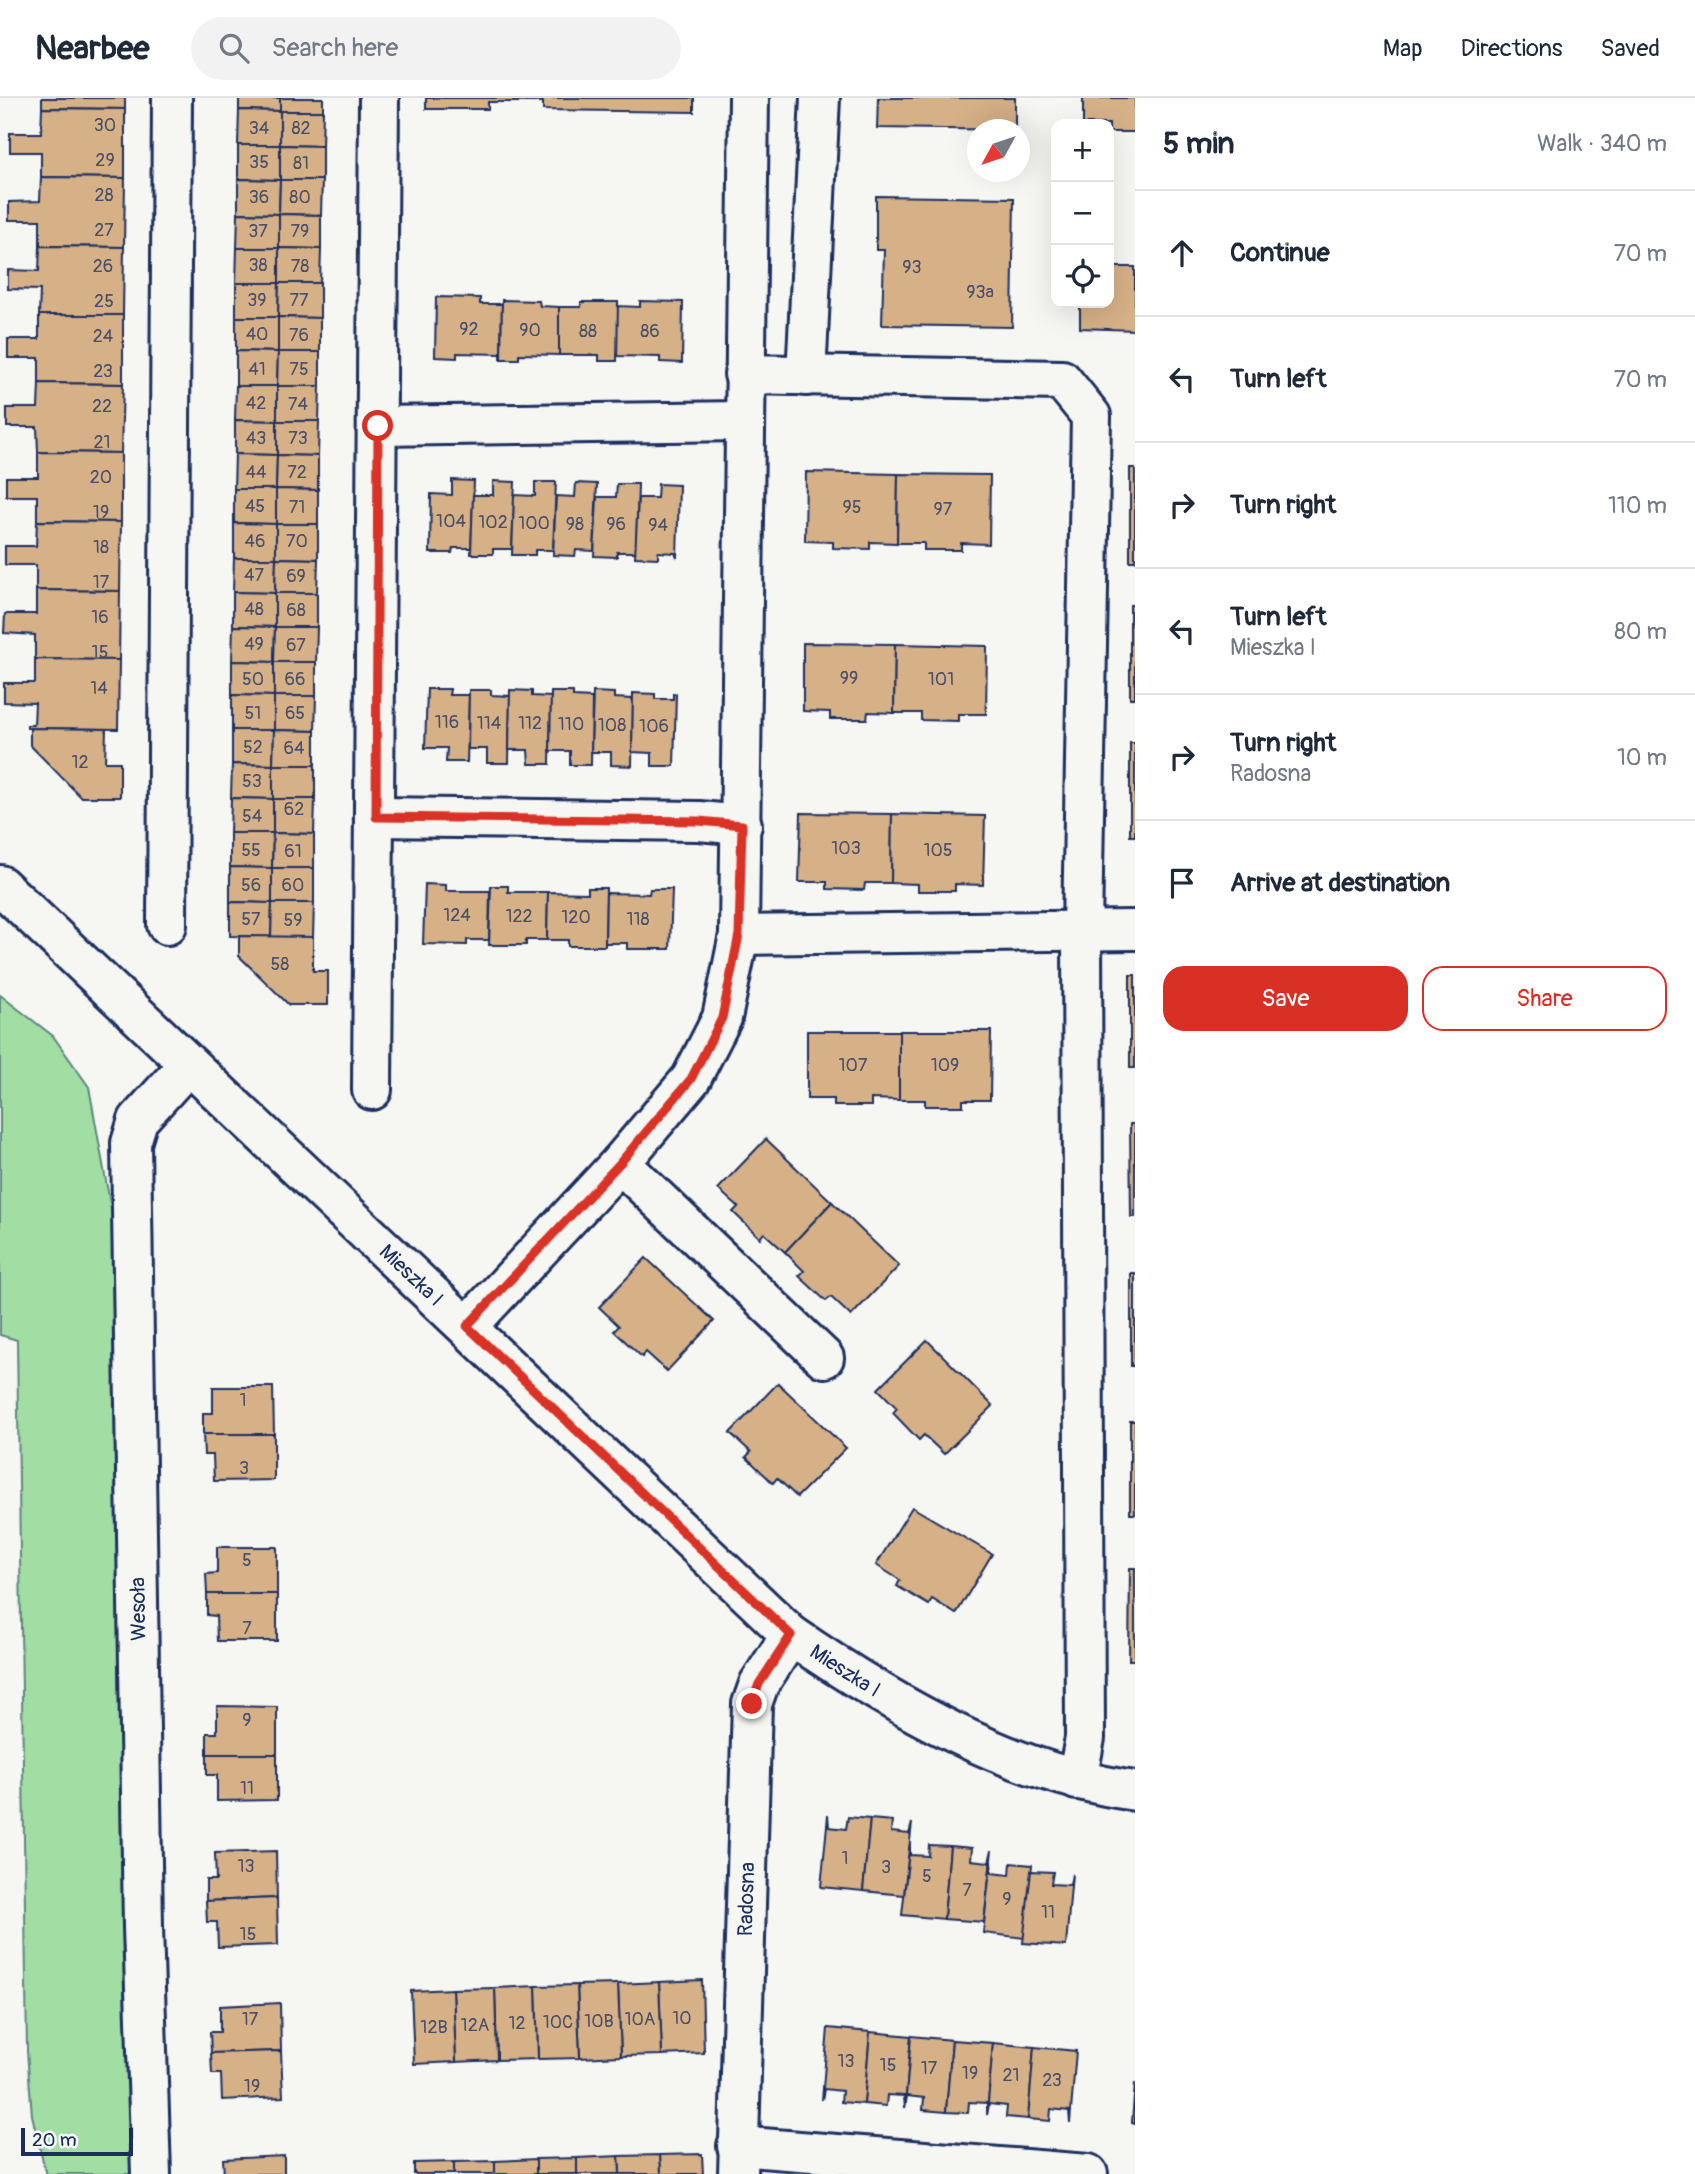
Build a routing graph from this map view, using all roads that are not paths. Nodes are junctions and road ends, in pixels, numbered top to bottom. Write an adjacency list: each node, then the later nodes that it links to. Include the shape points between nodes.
1 (172, 98): 12 (street)
2 (379, 98): 8 (street)
3 (748, 98): 5 (street)
4 (820, 98): 6 (street)
5 (744, 374): 6 (street); 7 (street)
6 (806, 376): 13 (street, via 1062,380 1091,416)
7 (744, 421): 8 (street); 10 (street)
8 (378, 426): 9 (street)
9 (376, 817): 10 (street); 17 (street)
10 (742, 825): 15 (street)
11 (0, 885): 16 (street, Mieszka I)
12 (167, 925)
13 (1082, 930): 14 (street); 15 (street); 22 (street, via 1085,1738)
14 (1135, 930)
15 (739, 935): 18 (street, via 722,1018 691,1079)
16 (188, 1065): 19 (street, Mieszka I); 25 (street, Wesoła, via 138,1120 131,1143)
17 (372, 1090)
18 (620, 1163): 19 (street); 20 (street)
19 (467, 1326): 21 (street, Mieszka I)
20 (824, 1358)
21 (791, 1635): 22 (street, Mieszka I, via 939,1728); 24 (street, Radosna, via 759,1684 752,1704)
22 (1077, 1780): 23 (street, Mieszka I)
23 (1135, 1791)
24 (738, 2160): 26 (street)
25 (151, 2174)
26 (1088, 2174)

